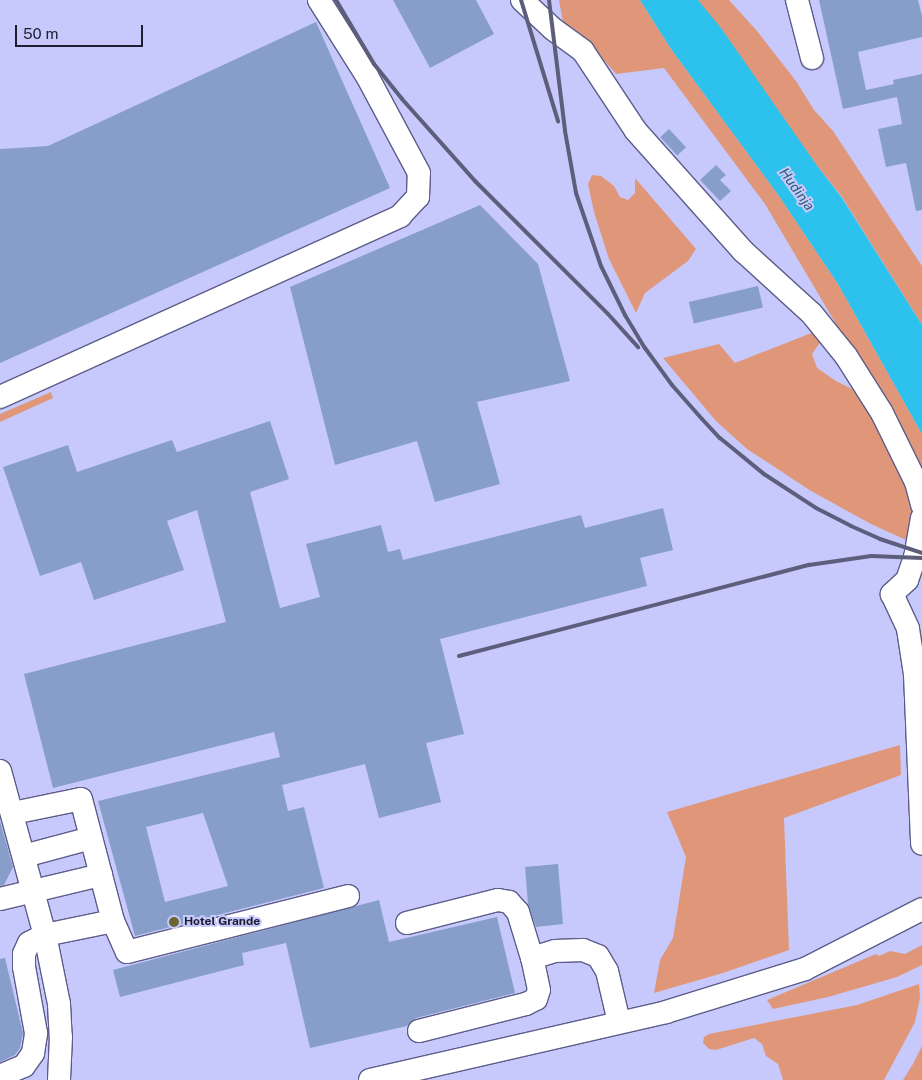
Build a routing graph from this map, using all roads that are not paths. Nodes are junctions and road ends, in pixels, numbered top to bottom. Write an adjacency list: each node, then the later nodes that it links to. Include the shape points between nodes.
1 (319, 0): 5 (street, via 367,76 419,173 418,197 400,216)
2 (522, 0): 6 (street, via 583,51 648,145 744,251 812,314 846,356 882,413 916,482)
3 (797, 0): 4 (street)
4 (812, 58)
5 (0, 397)
6 (922, 505)
7 (922, 518): 8 (street, via 907,580 892,594 908,629 915,674)
8 (920, 753): 12 (street)
9 (0, 771): 10 (street)
10 (13, 813): 11 (street, via 81,799); 13 (street)
11 (91, 838): 13 (street); 14 (street)
12 (922, 844)
13 (24, 856): 15 (street)
14 (101, 875): 15 (street); 19 (street)
15 (34, 892): 17 (street); 21 (street)
16 (348, 896): 19 (street, via 126,952)
17 (0, 899)
18 (922, 909): 23 (street, via 804,969 666,1012)
19 (113, 921): 21 (street)
20 (407, 923): 22 (street, via 498,900 509,902 518,912)
21 (46, 936): 25 (street, via 30,943 24,954 36,1033 33,1053 24,1066); 26 (street, via 59,1004)
22 (532, 958): 23 (street, via 555,951 582,950 598,956 607,971); 24 (street, via 539,990 536,999)
23 (619, 1022): 27 (street)
24 (420, 1031)
25 (4, 1077)
26 (59, 1080)
27 (370, 1080)

